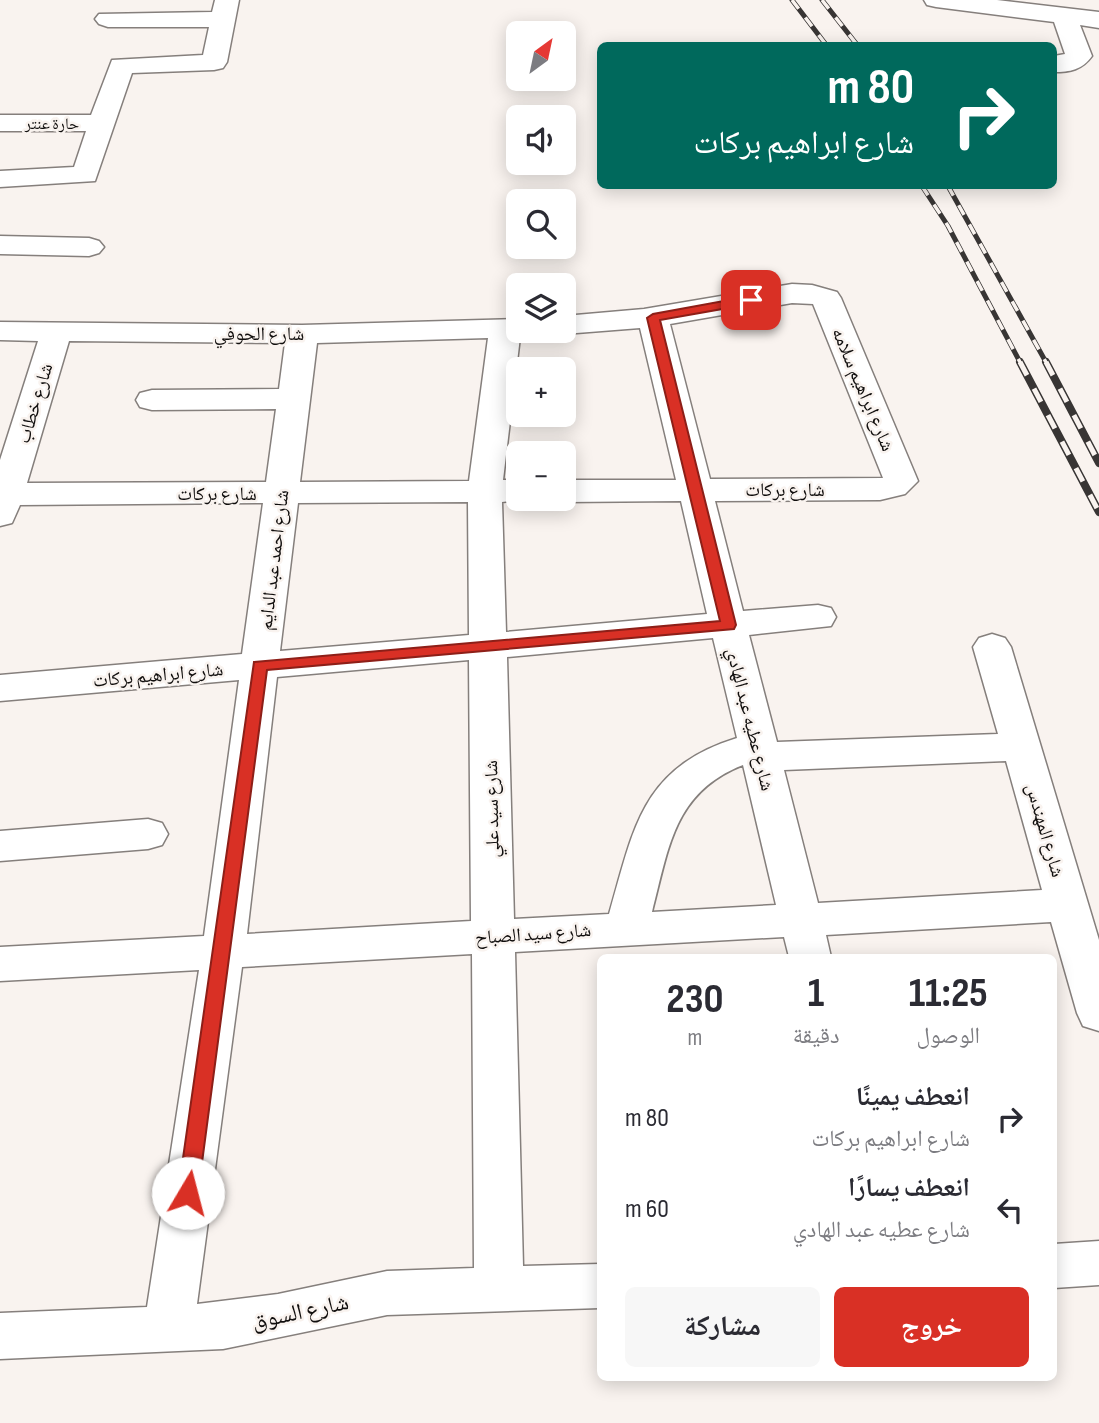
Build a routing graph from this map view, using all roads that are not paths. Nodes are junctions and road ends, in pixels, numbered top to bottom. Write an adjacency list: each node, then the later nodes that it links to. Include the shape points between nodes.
1 (936, 0): 4 (street)
2 (149, 10): 3 (street); 5 (street)
3 (225, 10): 9 (street, via 214,62 121,66)
4 (1064, 15): 6 (street); 7 (street, via 1079,57)
5 (108, 19)
6 (1099, 20)
7 (1057, 64)
8 (0, 123): 9 (street, حارة عنتر)
9 (103, 123): 10 (street, via 85,175)
10 (0, 178)
11 (0, 245): 12 (street)
12 (89, 247)
13 (653, 318): 14 (street); 22 (street, شارع ابراهيم سلامه, via 803,291 826,298 901,476 893,487); 23 (street, شارع عطيه عبد الهادي)
14 (576, 324)
15 (506, 329): 18 (street, شارع الحوفي)
16 (0, 331): 17 (street, شارع الحوفي)
17 (57, 331): 18 (street, شارع الحوفي); 27 (street, شارع خطاب)
18 (302, 334): 20 (street, شارع احمد عبد الدايم)
19 (511, 343): 24 (street, شارع سيد علي)
20 (293, 399): 21 (street); 26 (street, شارع احمد عبد الدايم)
21 (152, 400)
22 (880, 489): 23 (street, شارع بركات)
23 (695, 490): 25 (street, شارع بركات); 29 (street, شارع عطيه عبد الهادي)
24 (502, 491): 26 (street, شارع بركات); 30 (street, شارع سيد علي)
25 (576, 491)
26 (281, 492): 27 (street, شارع بركات); 32 (street, شارع احمد عبد الدايم)
27 (2, 501)
28 (818, 617): 29 (street, شارع ابراهيم بركات)
29 (728, 625): 30 (street, شارع ابراهيم بركات); 35 (street, شارع عطيه عبد الهادي)
30 (488, 646): 32 (street, شارع ابراهيم بركات); 40 (street, شارع سيد علي)
31 (992, 647): 34 (street, شارع المهندس)
32 (260, 666): 33 (street, شارع ابراهيم بركات); 42 (street, شارع احمد عبد الدايم)
33 (0, 688)
34 (1022, 747): 35 (street); 38 (street, شارع المهندس)
35 (759, 751): 39 (street, via 719,758 687,778 665,805); 41 (street, شارع عطيه عبد الهادي)
36 (148, 834): 37 (street)
37 (0, 846)
38 (1067, 905): 41 (street, شارع سيد الصباح); 44 (street, شارع المهندس)
39 (626, 927): 40 (street, شارع سيد الصباح); 41 (street, شارع سيد الصباح)
40 (493, 937): 42 (street, شارع سيد الصباح); 48 (street, شارع سيد علي)
41 (805, 939)
42 (223, 951): 43 (street, شارع سيد الصباح); 49 (street, شارع احمد عبد الدايم)
43 (0, 964)
44 (1099, 1013)
45 (1099, 1263): 46 (street)
46 (1057, 1266)
47 (597, 1286): 48 (street, شارع السوق)
48 (499, 1290): 49 (street, شارع السوق, via 387,1293 223,1326)
49 (169, 1328): 50 (street, شارع السوق)
50 (0, 1336)

